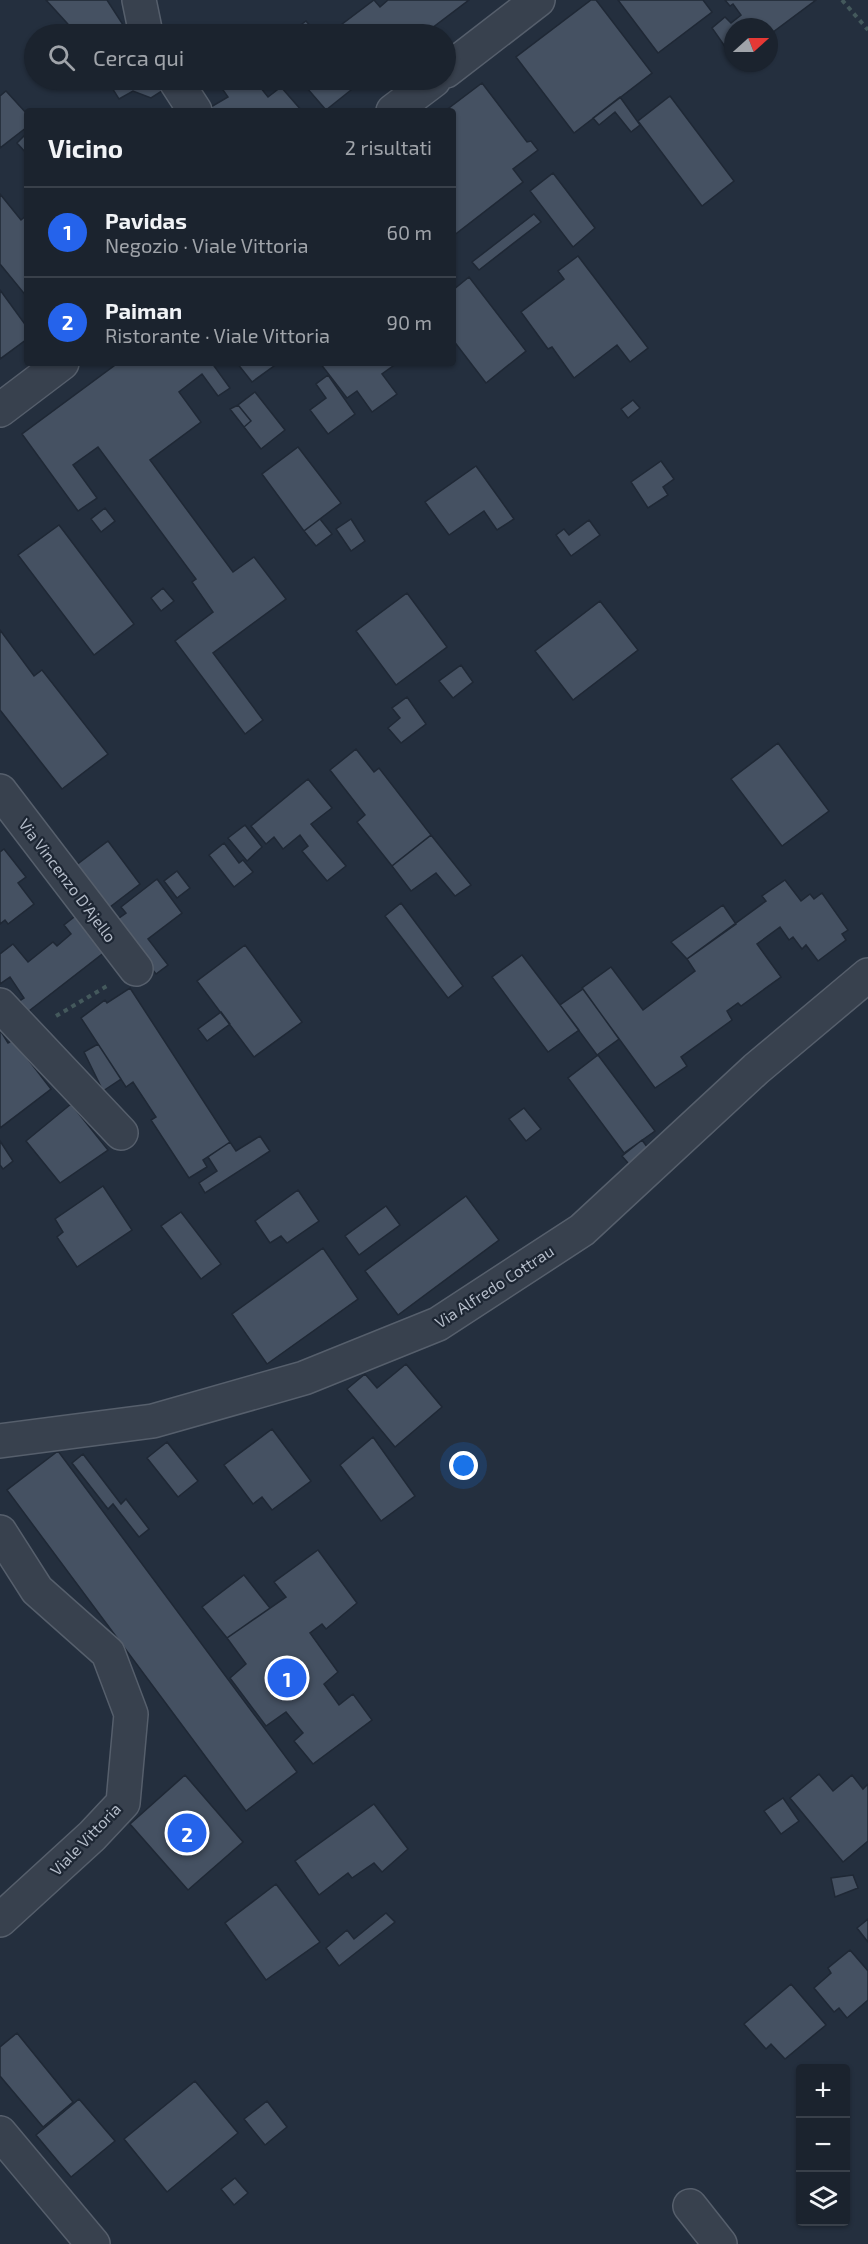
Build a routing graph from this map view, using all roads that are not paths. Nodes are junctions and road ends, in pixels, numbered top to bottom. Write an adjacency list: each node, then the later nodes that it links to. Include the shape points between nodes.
1 (139, 0): 3 (street)
2 (538, 0): 4 (street)
3 (144, 24)
4 (456, 63)
5 (181, 90): 7 (street)
6 (421, 90): 8 (street)
7 (193, 108)
8 (397, 108)
9 (58, 366): 10 (street)
10 (0, 410)
11 (0, 791): 12 (street, Via Vincenzo D'Ajello)
12 (136, 969)
13 (868, 975): 16 (street, Via Alfredo Cottrau, via 756,1069 582,1230 438,1324 304,1378 153,1421)
14 (0, 1005): 15 (street)
15 (121, 1133)
16 (0, 1441)
17 (0, 1532): 18 (street, Viale Vittoria, via 37,1590 108,1653 131,1713 123,1803)
18 (0, 1920)
19 (0, 2133): 21 (street)
20 (690, 2206): 22 (street)
21 (93, 2244)
22 (720, 2244)

